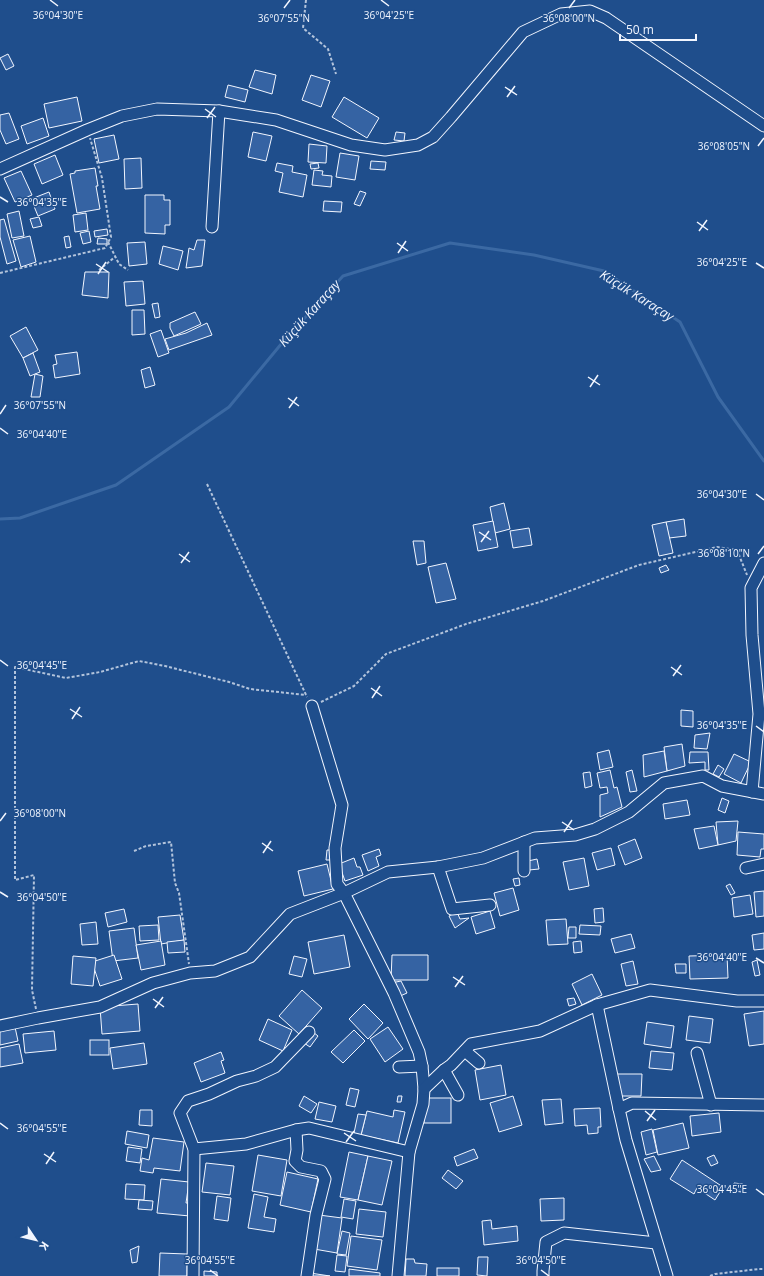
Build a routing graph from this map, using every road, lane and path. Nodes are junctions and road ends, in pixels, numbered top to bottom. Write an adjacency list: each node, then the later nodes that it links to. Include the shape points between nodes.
1 (306, 0): 2 (path, via 303,28 328,49)
2 (336, 74)
3 (219, 111): 4 (street, via 276,120 351,145 385,150 418,145 432,137 451,117 523,32 561,14 590,11 606,18); 5 (street, via 157,109 122,116); 7 (street)
4 (764, 126)
5 (87, 130): 6 (street); 8 (path, via 102,178 111,237)
6 (0, 169)
7 (212, 227)
8 (108, 242): 9 (path); 12 (path, via 105,248)
9 (115, 257): 10 (path); 11 (path, via 119,264)
10 (98, 270)
11 (128, 270)
12 (0, 273)
13 (207, 484): 16 (path)
14 (764, 563): 15 (street)
15 (752, 588): 17 (path, via 737,550 717,547 639,565 543,601 466,624 386,654 354,686); 18 (street, via 752,635 759,714)
16 (306, 695): 17 (path); 31 (path, via 250,689 139,661 66,678 15,668 15,880 34,875 32,990)
17 (312, 706): 26 (street, via 342,806 335,848 337,884)
18 (752, 792): 19 (street); 20 (street, via 722,786 703,776 664,783 629,812 595,829 575,835 535,838)
19 (764, 794)
20 (524, 842): 23 (street, via 483,858); 25 (street)
21 (134, 851): 28 (path, via 146,846 171,842)
22 (764, 864): 24 (street)
23 (438, 867): 26 (street, via 388,872); 27 (street, via 452,910)
24 (746, 868)
25 (524, 871)
26 (344, 893): 28 (street, via 290,914 250,957 215,971); 37 (street, via 394,993 419,1052)
27 (490, 906)
28 (190, 973): 31 (street, via 153,983 100,1007)
29 (764, 1000): 30 (street, via 737,1001 650,990)
30 (598, 1005): 34 (street, via 540,1031 471,1044); 44 (street)
31 (38, 1018): 32 (street)
32 (0, 1026)
33 (309, 1032): 46 (street, via 275,1067 188,1101 180,1113)
34 (465, 1051): 36 (street); 39 (street)
35 (697, 1053): 42 (street)
36 (479, 1063)
37 (422, 1066): 38 (street); 40 (street)
38 (398, 1067)
39 (444, 1070): 40 (street); 41 (street)
40 (424, 1089): 47 (street, via 423,1104)
41 (458, 1095)
42 (711, 1105): 43 (street); 44 (street, via 632,1103)
43 (764, 1105)
44 (619, 1109): 48 (street)
45 (296, 1130): 46 (street, via 246,1144); 47 (street, via 310,1128); 51 (street, via 295,1161 301,1166 321,1171 325,1180 316,1215)
46 (194, 1149): 50 (street)
47 (409, 1152): 52 (street)
48 (656, 1242): 53 (street, via 564,1233 546,1242); 54 (street)
49 (764, 1269): 55 (path)
50 (194, 1276)
51 (307, 1276)
52 (398, 1276)
53 (543, 1276)
54 (666, 1276)
55 (710, 1276)

